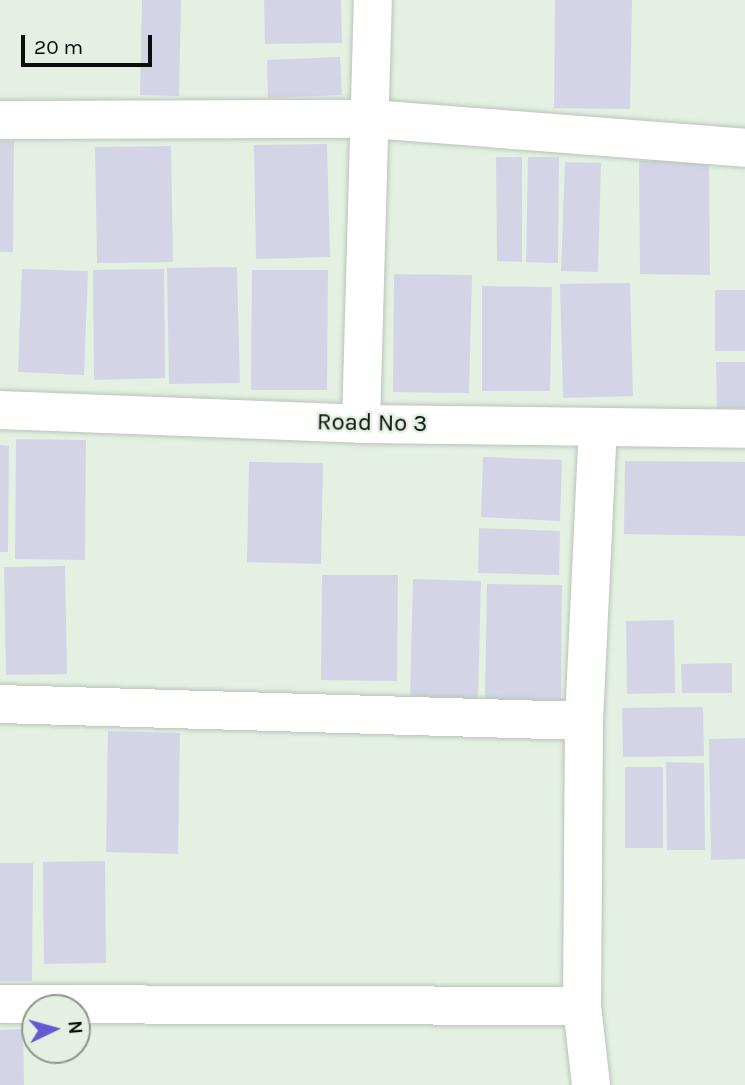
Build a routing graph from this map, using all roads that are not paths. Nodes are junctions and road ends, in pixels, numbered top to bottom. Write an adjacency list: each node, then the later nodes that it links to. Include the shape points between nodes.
1 (373, 0): 2 (street)
2 (371, 119): 3 (street); 4 (street); 6 (street)
3 (0, 120)
4 (745, 148)
5 (0, 410): 6 (street, Road No 3)
6 (361, 424): 7 (street, Road No 3)
7 (597, 427): 8 (street, Road No 3); 10 (street)
8 (745, 429)
9 (0, 704): 10 (street)
10 (584, 720): 12 (street)
11 (0, 1004): 12 (street)
12 (582, 1006): 13 (street)
13 (591, 1085)

